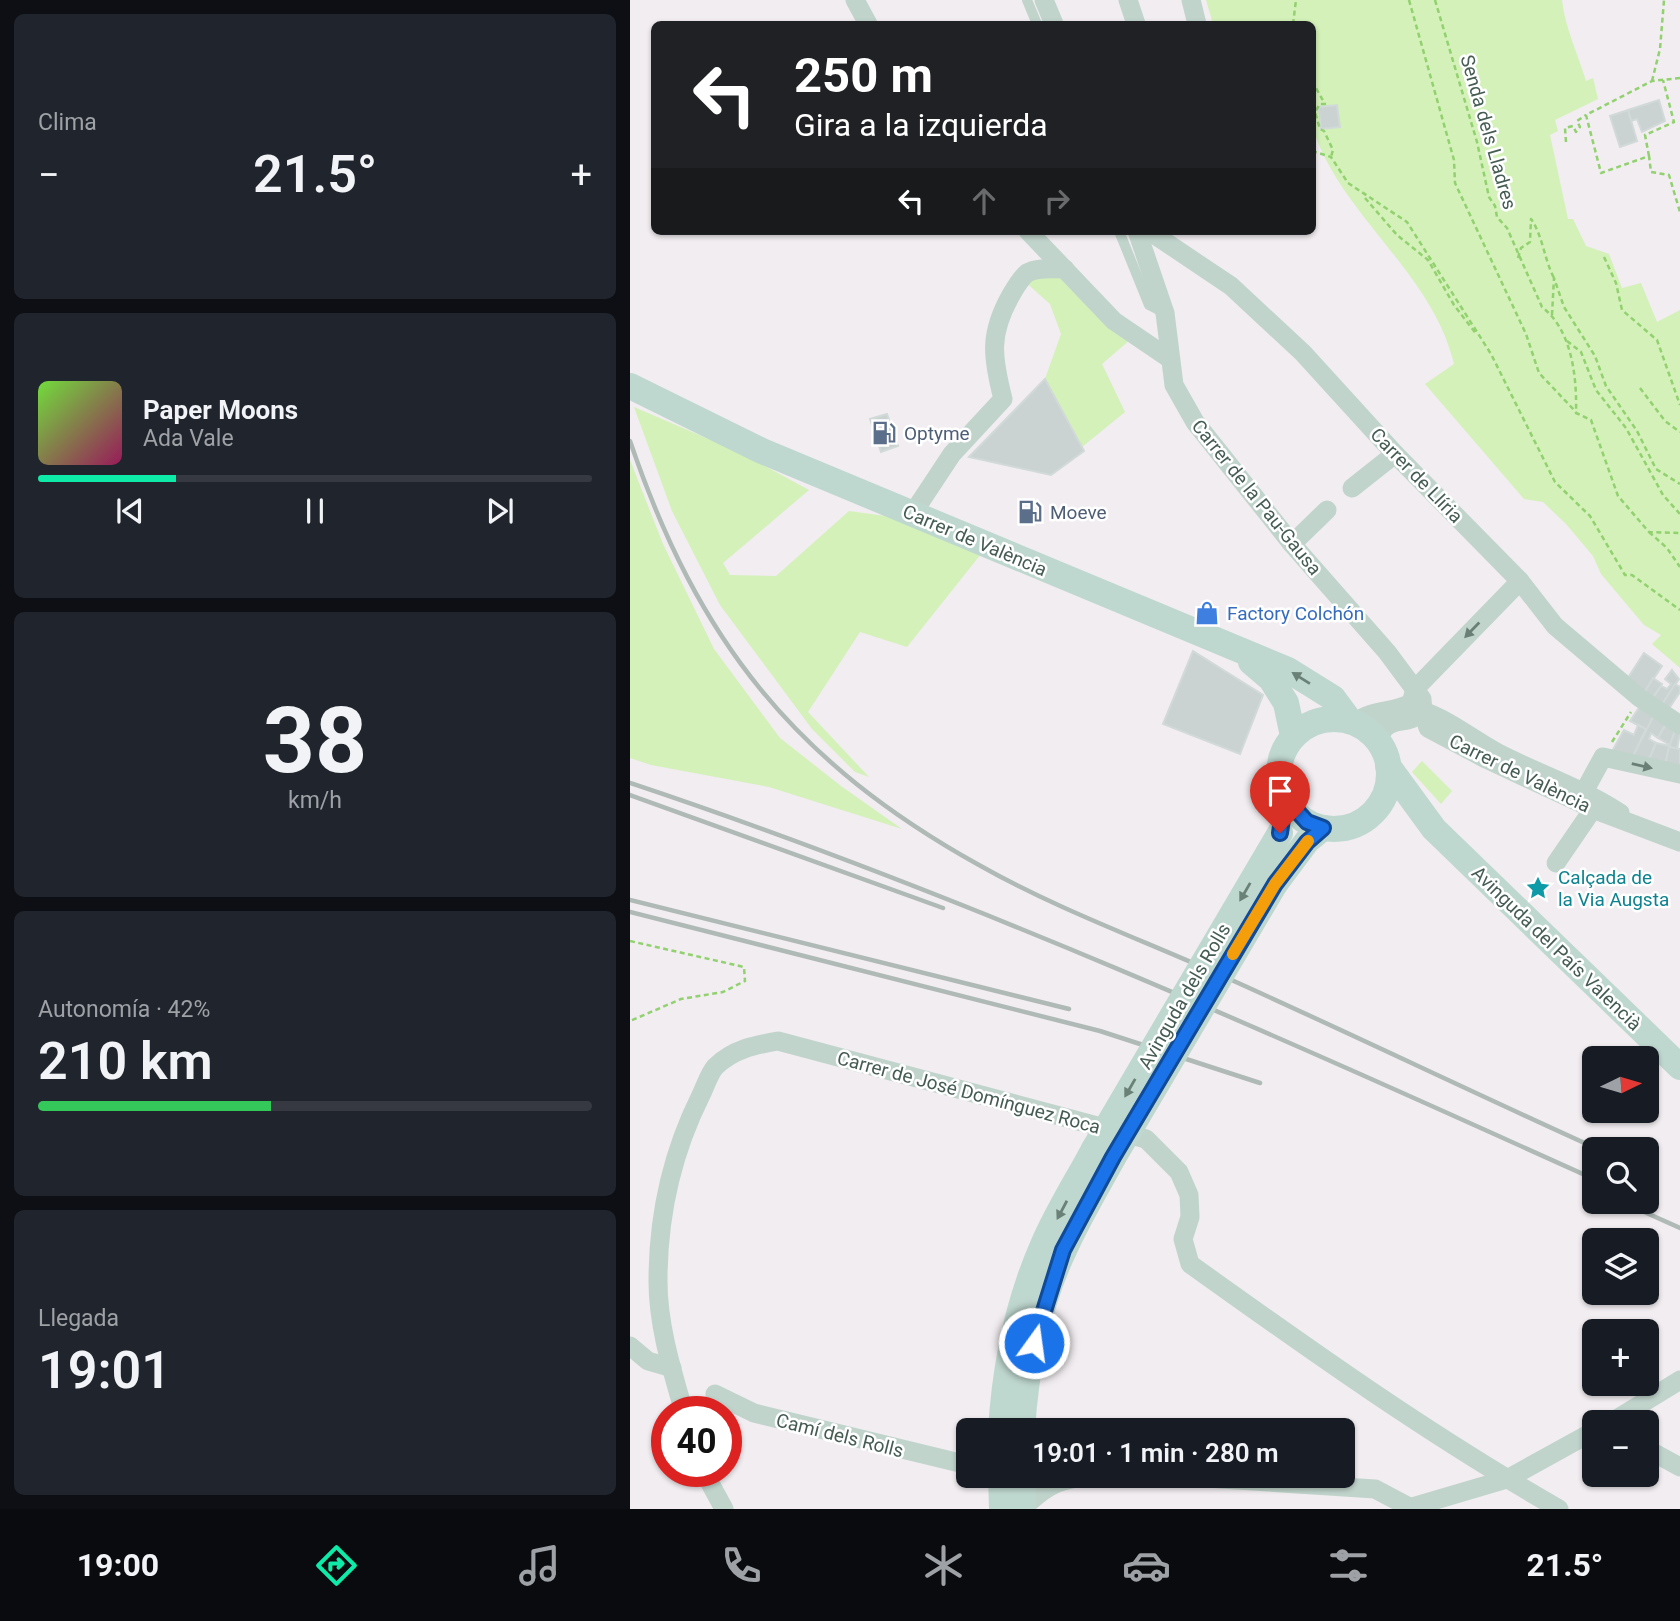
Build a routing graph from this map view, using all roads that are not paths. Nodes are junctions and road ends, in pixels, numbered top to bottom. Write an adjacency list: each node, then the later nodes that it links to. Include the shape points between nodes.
1 (855, 0): 6 (street)
2 (1027, 0): 7 (lane)
3 (1044, 0): 8 (street)
4 (1128, 0): 9 (street)
5 (1191, 0): 10 (street)
6 (866, 21)
7 (1036, 21)
8 (1053, 21)
9 (1135, 21)
10 (1196, 21)
11 (1032, 235): 15 (street)
12 (1121, 235): 16 (lane, via 1149,305)
13 (1139, 235): 16 (street)
14 (1155, 235): 19 (street, Carrer de Llíria, via 1231,286 1303,353)
15 (1065, 269): 17 (street, via 1114,321); 22 (street, via 1036,270 1014,290 997,320 992,359 1003,399 952,454)
16 (1165, 313): 17 (street, Carrer de la Pau-Gausa)
17 (1170, 359): 23 (street, Carrer de la Pau-Gausa, via 1174,385 1195,422)
18 (630, 386): 22 (main road, Carrer de València, via 762,451)
19 (1395, 454): 20 (street); 24 (street, Carrer de Llíria)
20 (1352, 488)
21 (1328, 510): 23 (street)
22 (913, 513): 25 (main road, Carrer de València)
23 (1292, 544): 26 (street, Carrer de la Pau-Gausa)
24 (1520, 581): 26 (street, one-way to 26); 29 (street, Carrer de Llíria, via 1555,626 1640,698)
25 (1239, 652): 28 (main road, Carrer de València, one-way to 25, via 1334,698 1300,677); 30 (main road, Carrer de València, via 1271,679 1286,703)
26 (1415, 689): 27 (street); 28 (street, via 1411,704 1398,711)
27 (1426, 716): 31 (street, via 1389,723); 34 (street, Carrer de València, via 1438,715 1498,753); 36 (street, Carrer de València, via 1428,728)
28 (1353, 721): 30 (main road, via 1330,719 1310,724); 31 (main road)
29 (1680, 725)
30 (1293, 736): 35 (main road, via 1282,755 1279,777)
31 (1378, 740): 32 (main road)
32 (1388, 766): 38 (main road, via 1388,786 1380,805); 39 (main road, Avinguda del País Valencià)
33 (1680, 775): 34 (street, one-way to 33, via 1603,757)
34 (1585, 790): 37 (street, Carrer de València, via 1620,813)
35 (1285, 798): 40 (main road); 51 (main road, Avinguda dels Rolls, one-way to 51, bridge, via 1280,833 1094,1149 1043,1245 1016,1321)
36 (1593, 809): 37 (street, Carrer de València); 42 (street)
37 (1619, 818): 41 (street, Carrer de València)
38 (1365, 819): 39 (main road, Avinguda del País Valencià, via 1387,814 1409,817); 40 (main road)
39 (1434, 829): 43 (main road, Avinguda del País Valencià)
40 (1315, 835): 52 (main road, Avinguda dels Rolls, bridge, via 1275,884 1063,1250 1038,1322)
41 (1680, 842)
42 (1556, 863)
43 (1680, 1067)
44 (665, 1336): 45 (street); 46 (street, Carrer de José Domínguez Roca); 57 (street, Carrer de José Domínguez Roca, via 658,1283 663,1208 692,1112 715,1068 743,1047 778,1041 1146,1139 1179,1172 1189,1195 1190,1217 1183,1239 1190,1264 1320,1358)
45 (633, 1348): 46 (street, via 648,1361)
46 (672, 1368): 49 (street, Carrer de José Domínguez Roca)
47 (1680, 1380): 50 (street)
48 (715, 1394): 55 (street, Camí dels Rolls, via 754,1413)
49 (680, 1396)
50 (1631, 1410)
51 (1002, 1418)
52 (1023, 1418)
53 (1582, 1438): 57 (street)
54 (1659, 1456): 56 (street)
55 (956, 1462)
56 (1680, 1467)
57 (1507, 1479): 63 (street); 66 (street)
58 (712, 1487): 64 (street)
59 (1007, 1488): 65 (main road)
60 (1020, 1488): 65 (main road)
61 (1044, 1488): 65 (street)
62 (1355, 1488): 63 (street, via 1375,1489)
63 (1407, 1508)
64 (724, 1509)
65 (1016, 1509)
66 (1559, 1509)

